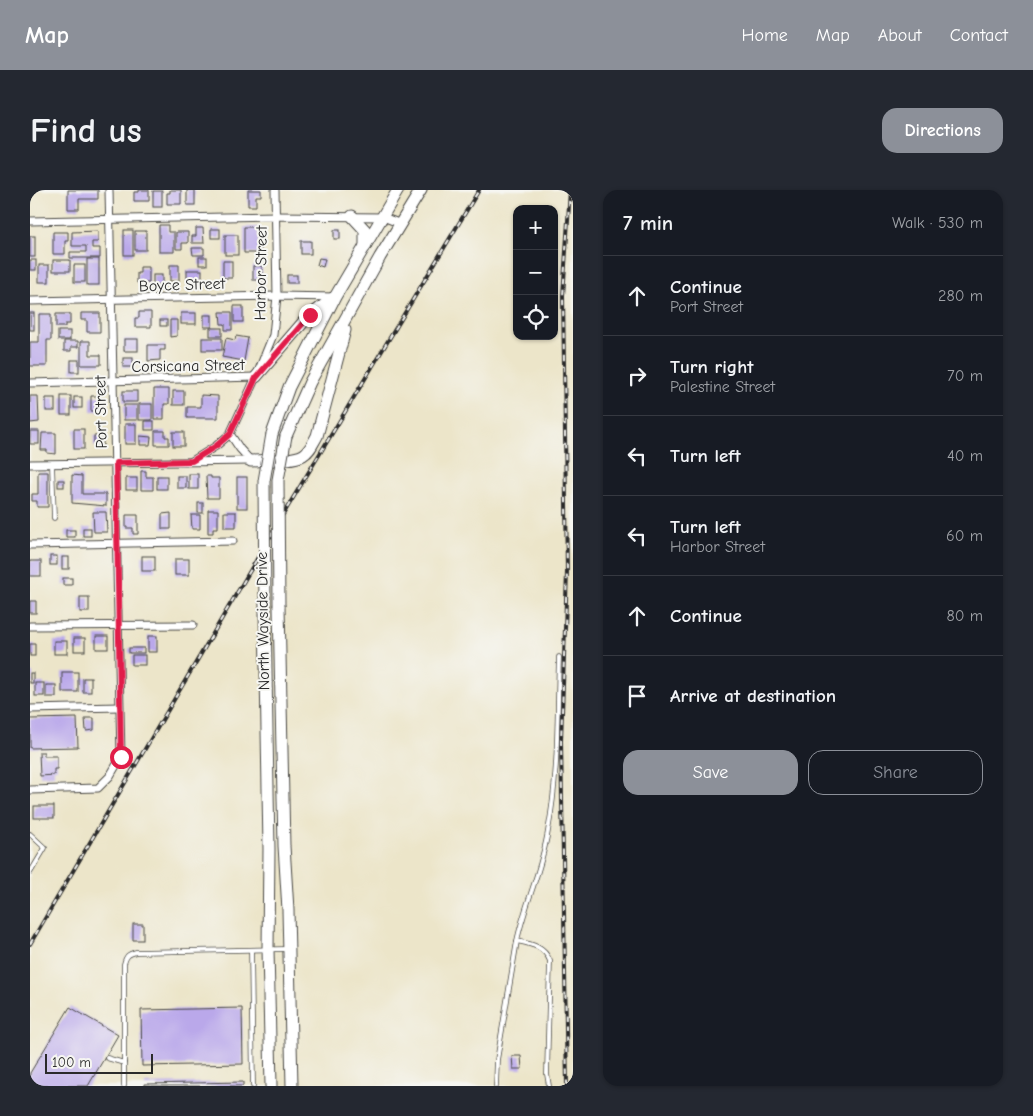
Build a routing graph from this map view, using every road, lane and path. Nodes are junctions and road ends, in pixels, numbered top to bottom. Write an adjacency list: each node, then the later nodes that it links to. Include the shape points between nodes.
1 (110, 190): 8 (street, Port Street)
2 (275, 190): 5 (street, Harbor Street)
3 (398, 190): 7 (main road, North Wayside Drive)
4 (421, 190): 10 (main road, North Wayside Drive)
5 (276, 216): 6 (street); 8 (street); 12 (street, Harbor Street)
6 (352, 216): 7 (street); 11 (main road, via 364,230)
7 (383, 217): 10 (street); 11 (main road, North Wayside Drive)
8 (110, 218): 9 (street); 14 (street, Port Street)
9 (30, 220)
10 (401, 224): 16 (main road, North Wayside Drive)
11 (365, 247): 13 (main road, North Wayside Drive)
12 (277, 296): 13 (street, Boyce Street); 14 (street, Boyce Street); 17 (street, Harbor Street, via 273,335)
13 (334, 296): 17 (main road, via 306,319); 40 (main road, North Wayside Drive, bridge, via 289,387 272,434 264,481)
14 (112, 300): 15 (street, Boyce Street); 18 (street, Port Street)
15 (30, 302)
16 (348, 316): 22 (main road, via 317,436 310,449 293,458); 41 (main road, North Wayside Drive, bridge, via 310,382 286,436 278,480 284,846)
17 (256, 378): 18 (street, Corsicana Street); 20 (street, Harbor Street)
18 (114, 381): 19 (street, Corsicana Street); 23 (street, Port Street)
19 (30, 383)
20 (230, 434): 21 (street); 22 (street)
21 (192, 461): 22 (street); 23 (street)
22 (251, 461)
23 (116, 463): 25 (street); 28 (street, Port Street)
24 (30, 464): 25 (street)
25 (52, 464): 26 (lane)
26 (54, 518)
27 (233, 541): 28 (street)
28 (117, 544): 29 (street); 32 (street, Port Street)
29 (30, 545)
30 (193, 625): 32 (street)
31 (30, 626): 32 (street)
32 (119, 626): 34 (street, Port Street)
33 (559, 657): 39 (lane, via 556,776 551,815 545,848)
34 (119, 707): 35 (street); 36 (street, Port Street, via 121,757 98,788)
35 (30, 709)
36 (30, 790)
37 (30, 834): 38 (lane, via 44,848)
38 (30, 873)
39 (517, 941): 49 (lane, via 497,1060); 50 (lane, via 538,947 546,952 550,961)
40 (268, 949): 41 (lane); 42 (lane); 47 (main road, North Wayside Drive)
41 (290, 949): 48 (main road, North Wayside Drive)
42 (251, 950): 44 (lane, via 136,952 125,958); 46 (lane)
43 (108, 1058): 44 (lane)
44 (124, 1063): 45 (lane)
45 (124, 1086)
46 (252, 1086)
47 (270, 1086)
48 (292, 1086)
49 (496, 1086)
50 (549, 1086)

